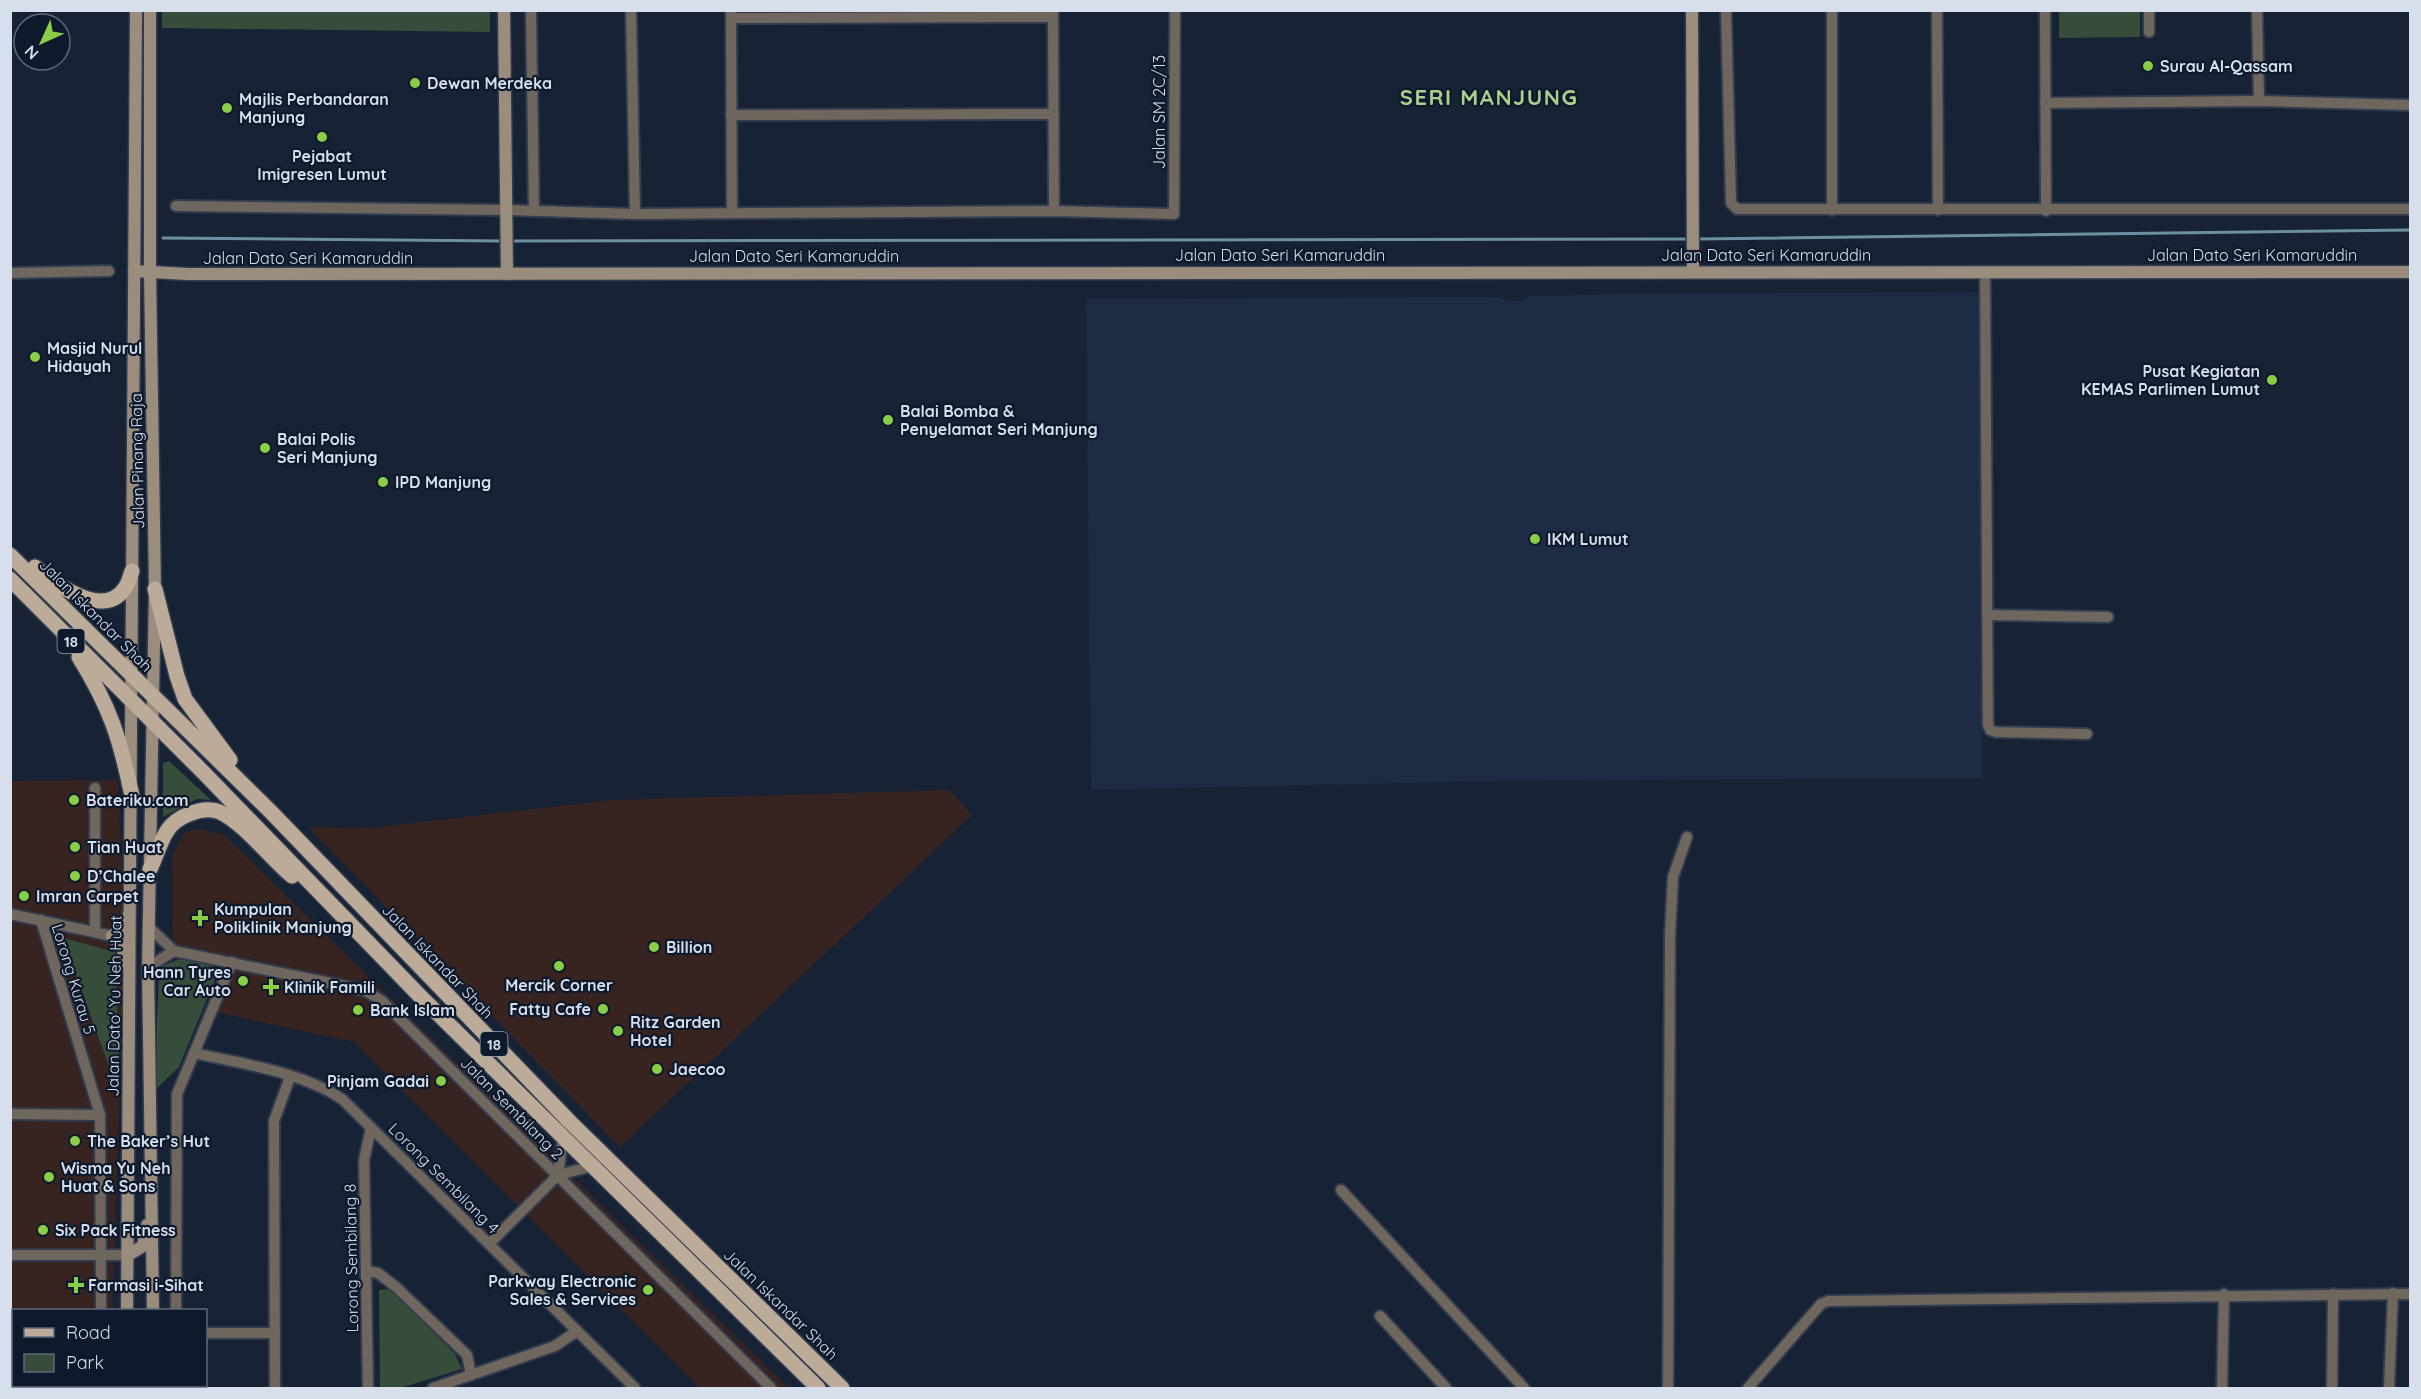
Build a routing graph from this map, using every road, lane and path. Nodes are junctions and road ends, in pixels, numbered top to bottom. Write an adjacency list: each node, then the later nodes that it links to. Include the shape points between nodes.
1 (136, 10): 32 (main road, Jalan Pinang Raja)
2 (150, 10): 34 (main road, Jalan Pinang Raja)
3 (504, 10): 24 (main road)
4 (531, 10): 27 (street)
5 (632, 10): 31 (street)
6 (1175, 10): 28 (street, Jalan SM 2C/13, via 1174,214)
7 (1692, 10): 35 (main road)
8 (1726, 10): 25 (street, via 1732,207)
9 (1832, 10): 25 (street)
10 (1936, 10): 26 (street)
11 (2045, 10): 18 (street)
12 (2149, 10): 16 (street)
13 (2257, 10): 17 (street)
14 (731, 14): 15 (street); 21 (street)
15 (1053, 14): 20 (street)
16 (2149, 32)
17 (2259, 101): 18 (street); 19 (street)
18 (2046, 103): 29 (street)
19 (2410, 105)
20 (1052, 114): 21 (street); 28 (street)
21 (731, 115): 30 (street)
22 (176, 206): 24 (street)
23 (2410, 209): 29 (street)
24 (505, 210): 27 (street); 39 (main road)
25 (1832, 210): 26 (street)
26 (1938, 210): 29 (street)
27 (534, 211): 31 (street)
28 (1054, 211): 30 (street)
29 (2046, 211)
30 (732, 212): 31 (street)
31 (635, 214)
32 (134, 271): 34 (main road, Jalan Dato Seri Kamaruddin); 40 (main road, Jalan Pinang Raja)
33 (110, 272): 38 (street)
34 (150, 272): 39 (main road, Jalan Dato Seri Kamaruddin); 41 (main road, Jalan Pinang Raja)
35 (1693, 272): 36 (main road, Jalan Dato Seri Kamaruddin); 39 (main road, Jalan Dato Seri Kamaruddin)
36 (1985, 272): 37 (main road, Jalan Dato Seri Kamaruddin); 47 (street)
37 (2410, 272)
38 (10, 273)
39 (507, 274)
40 (131, 402): 41 (main road); 44 (main road, Jalan Pinang Raja)
41 (153, 402): 46 (main road, Jalan Pinang Raja)
42 (10, 546): 44 (main road, via 49,579 87,599 105,600 120,594)
43 (10, 555): 50 (main road, Jalan Iskandar Shah / 18)
44 (132, 571): 50 (main road, Jalan Pinang Raja)
45 (10, 579): 49 (main road, Jalan Iskandar Shah / 18)
46 (155, 589): 51 (main road, Jalan Pinang Raja); 57 (main road, via 185,699)
47 (1987, 615): 48 (street); 54 (street, via 1990,730)
48 (2108, 617)
49 (58, 627): 52 (main road, Jalan Iskandar Shah / 18); 56 (main road, via 111,714)
50 (133, 676): 51 (main road, Jalan Iskandar Shah / 18); 52 (main road, Jalan Pinang Raja)
51 (152, 695): 53 (main road, Jalan Pinang Raja); 57 (main road, Jalan Iskandar Shah / 18)
52 (132, 702): 53 (main road, Jalan Iskandar Shah / 18); 56 (main road, Jalan Dato' Yu Neh Huat)
53 (152, 721): 59 (main road, Jalan Dato' Yu Neh Huat); 63 (main road, Jalan Iskandar Shah / 18)
54 (2087, 734)
55 (96, 788): 65 (street)
56 (132, 796): 60 (main road, Jalan Dato' Yu Neh Huat)
57 (271, 812): 105 (main road, Jalan Iskandar Shah / 18, via 570,1122)
58 (1687, 837): 108 (street, via 1673,877 1670,934)
59 (150, 869): 63 (main road, via 167,830 177,820 189,813 218,811); 64 (main road, Jalan Dato' Yu Neh Huat)
60 (132, 908): 66 (main road, via 124,926); 70 (main road, Jalan Dato' Yu Neh Huat)
61 (10, 914): 62 (street)
62 (41, 920): 65 (street); 74 (street, Lorong Kurau 5)
63 (348, 922): 76 (main road, Jalan Iskandar Shah / 18)
64 (149, 927): 67 (street); 69 (main road, Jalan Dato' Yu Neh Huat)
65 (95, 932): 66 (street)
66 (112, 936): 70 (main road, via 122,947)
67 (174, 951): 68 (street, Jalan Sembilang 2); 69 (street)
68 (232, 962): 71 (street); 78 (street, Jalan Sembilang 2, via 372,994)
69 (148, 967): 79 (main road, Jalan Dato' Yu Neh Huat)
70 (131, 976): 84 (main road, Jalan Dato' Yu Neh Huat)
71 (194, 1053): 72 (street, Lorong Sembilang 4); 93 (street, via 177,1094 175,1112)
72 (290, 1077): 75 (street, Lorong Sembilang 4, via 325,1088); 96 (street, via 274,1121)
73 (10, 1113): 74 (street)
74 (100, 1115): 82 (street, Jalan Dato' Yu Neh Huat)
75 (371, 1128): 81 (street, Lorong Sembilang 4); 85 (street, Lorong Sembilang 8, via 364,1160)
76 (563, 1137): 77 (main road, Jalan Iskandar Shah / 18); 78 (street)
77 (593, 1166): 78 (street); 99 (main road, Jalan Iskandar Shah / 18)
78 (558, 1176): 81 (street); 104 (street, Jalan Sembilang 2)
79 (152, 1179): 84 (main road, via 146,1239 139,1250); 92 (main road, Jalan Dato' Yu Neh Huat)
80 (1341, 1190): 107 (street)
81 (489, 1244): 95 (street, Lorong Sembilang 4)
82 (101, 1254): 83 (street); 84 (street); 90 (street, Jalan Dato' Yu Neh Huat)
83 (10, 1255)
84 (128, 1255): 91 (main road, Jalan Dato' Yu Neh Huat)
85 (366, 1271): 98 (street, via 378,1273 396,1287 466,1355); 101 (street, Lorong Sembilang 8)
86 (2393, 1293): 88 (street); 89 (street); 112 (street)
87 (2224, 1294): 88 (street); 109 (street, via 1828,1301 1821,1304); 110 (street)
88 (2333, 1294): 111 (street)
89 (2410, 1294)
90 (101, 1309)
91 (127, 1309)
92 (153, 1309)
93 (176, 1309)
94 (1380, 1316): 106 (street)
95 (577, 1331): 98 (street, via 555,1346); 103 (street, Lorong Sembilang 4)
96 (275, 1333): 97 (street); 100 (street)
97 (207, 1334)
98 (471, 1375): 102 (street)
99 (814, 1387)
100 (275, 1389)
101 (368, 1389)
102 (433, 1389)
103 (635, 1389)
104 (771, 1389)
105 (842, 1389)
106 (1446, 1389)
107 (1524, 1389)
108 (1668, 1389)
109 (1748, 1389)
110 (2222, 1389)
111 (2332, 1389)
112 (2389, 1389)

